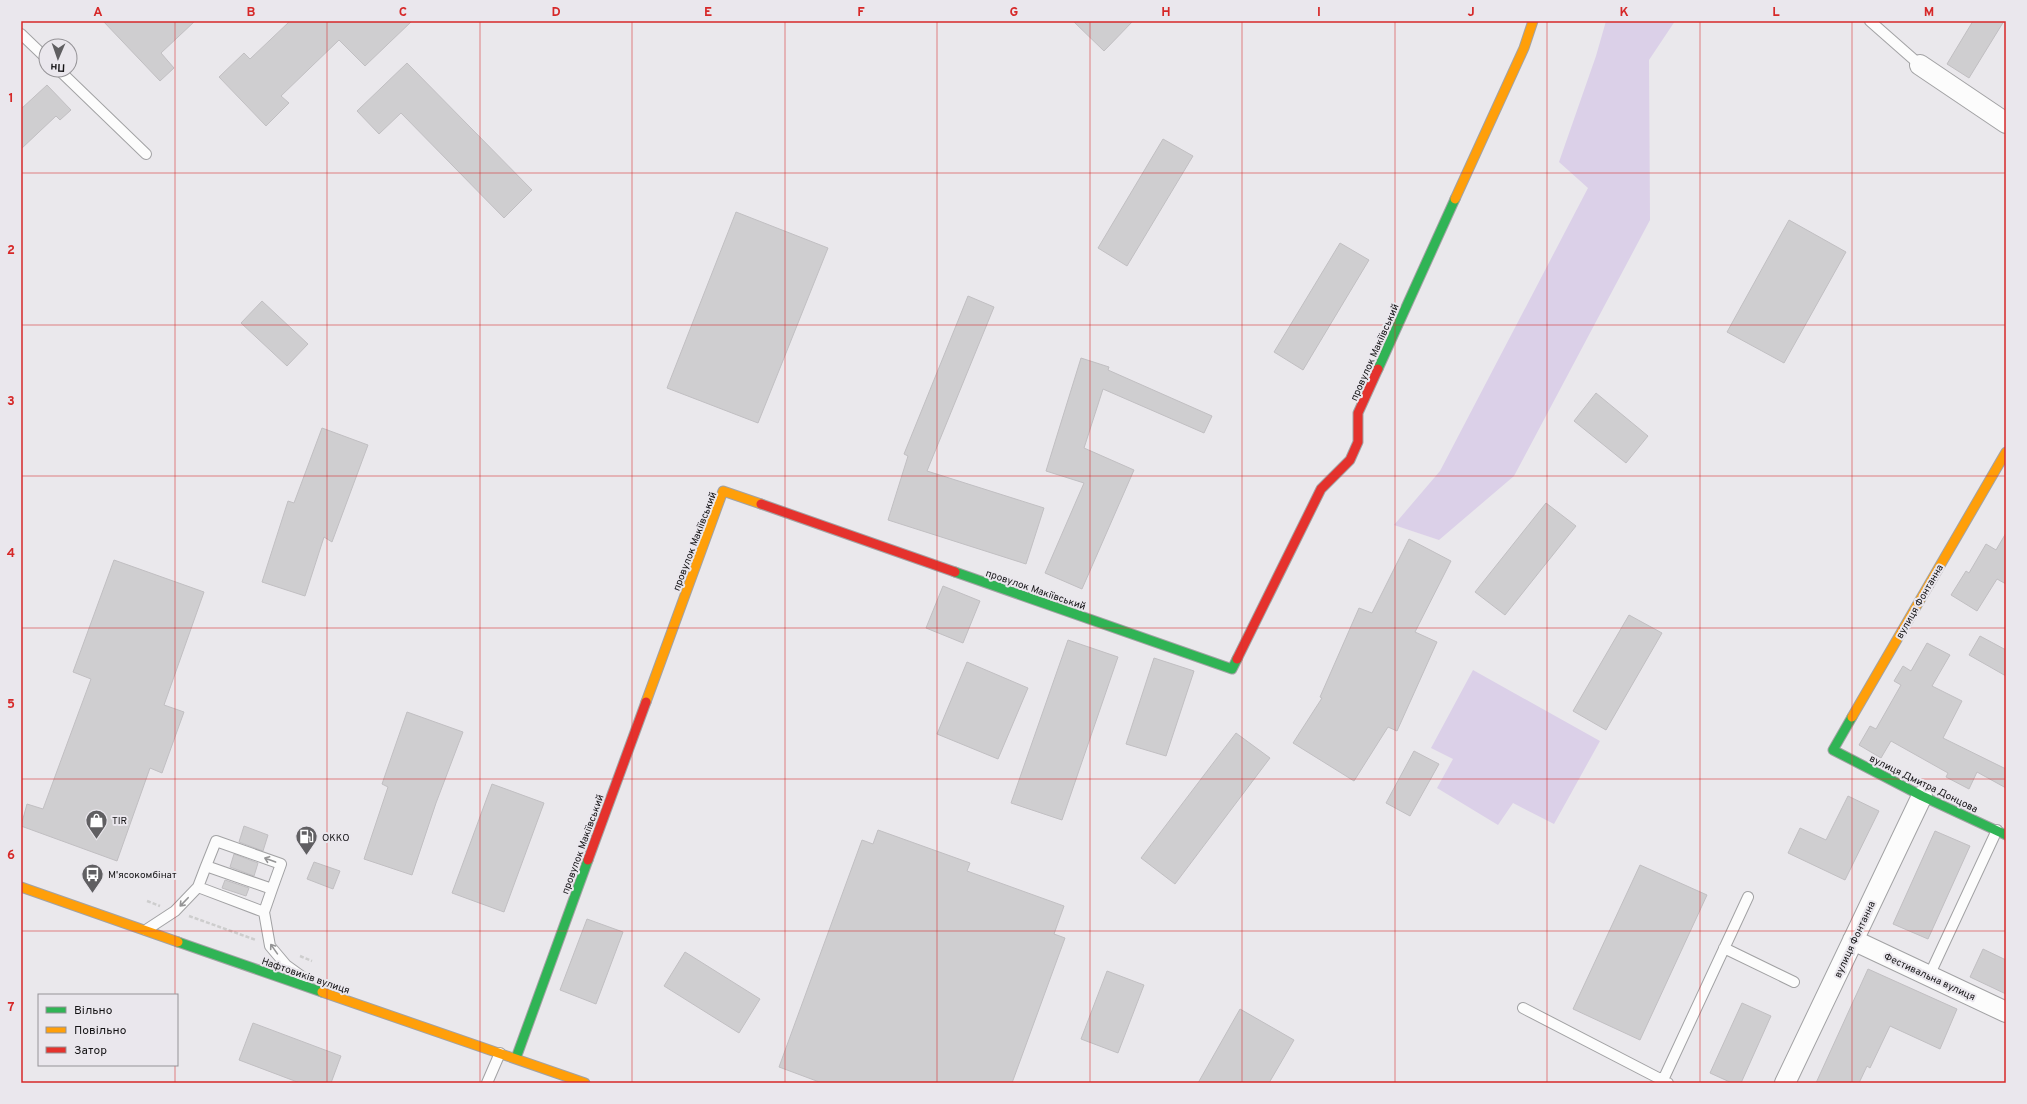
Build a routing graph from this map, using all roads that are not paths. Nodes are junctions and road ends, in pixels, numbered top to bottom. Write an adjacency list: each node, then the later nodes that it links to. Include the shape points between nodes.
1 (1533, 21): 28 (street, провулок Макіївський, via 1358,413 1358,442 1350,460 1321,490 1232,669 723,491)
2 (1870, 21): 5 (lane)
3 (21, 34): 4 (lane)
4 (38, 50)
5 (1920, 65): 7 (street)
6 (67, 78): 8 (lane)
7 (2006, 123)
8 (146, 154)
9 (2006, 452): 10 (street, вулиця Фонтанна)
10 (1833, 750): 11 (street, вулиця Дмитра Донцова)
11 (1922, 796): 12 (street, вулиця Дмитра Донцова); 20 (street, вулиця Фонтанна)
12 (2001, 832): 22 (lane)
13 (206, 866): 15 (lane); 16 (lane); 16 (lane, one-way to 13, via 282,864 216,840)
14 (21, 887): 19 (street, Нафтовиків вулиця)
15 (198, 887): 18 (lane); 19 (lane, one-way to 19, via 175,911)
16 (272, 889): 18 (lane)
17 (1748, 898): 21 (lane)
18 (264, 912): 24 (lane, one-way to 18, via 286,965 270,946)
19 (145, 930): 24 (street, Нафтовиків вулиця)
20 (1853, 940): 22 (street, Фестивальна вулиця); 32 (street, вулиця Фонтанна)
21 (1724, 948): 23 (lane); 29 (lane)
22 (1929, 976): 26 (street, Фестивальна вулиця)
23 (1794, 982)
24 (324, 992): 27 (street, Нафтовиків вулиця)
25 (1523, 1008): 29 (lane)
26 (2006, 1012)
27 (500, 1052): 28 (street, Нафтовиків вулиця); 30 (lane)
28 (516, 1058): 31 (street, Нафтовиків вулиця)
29 (1666, 1082)
30 (487, 1083)
31 (585, 1083)
32 (1785, 1083)

